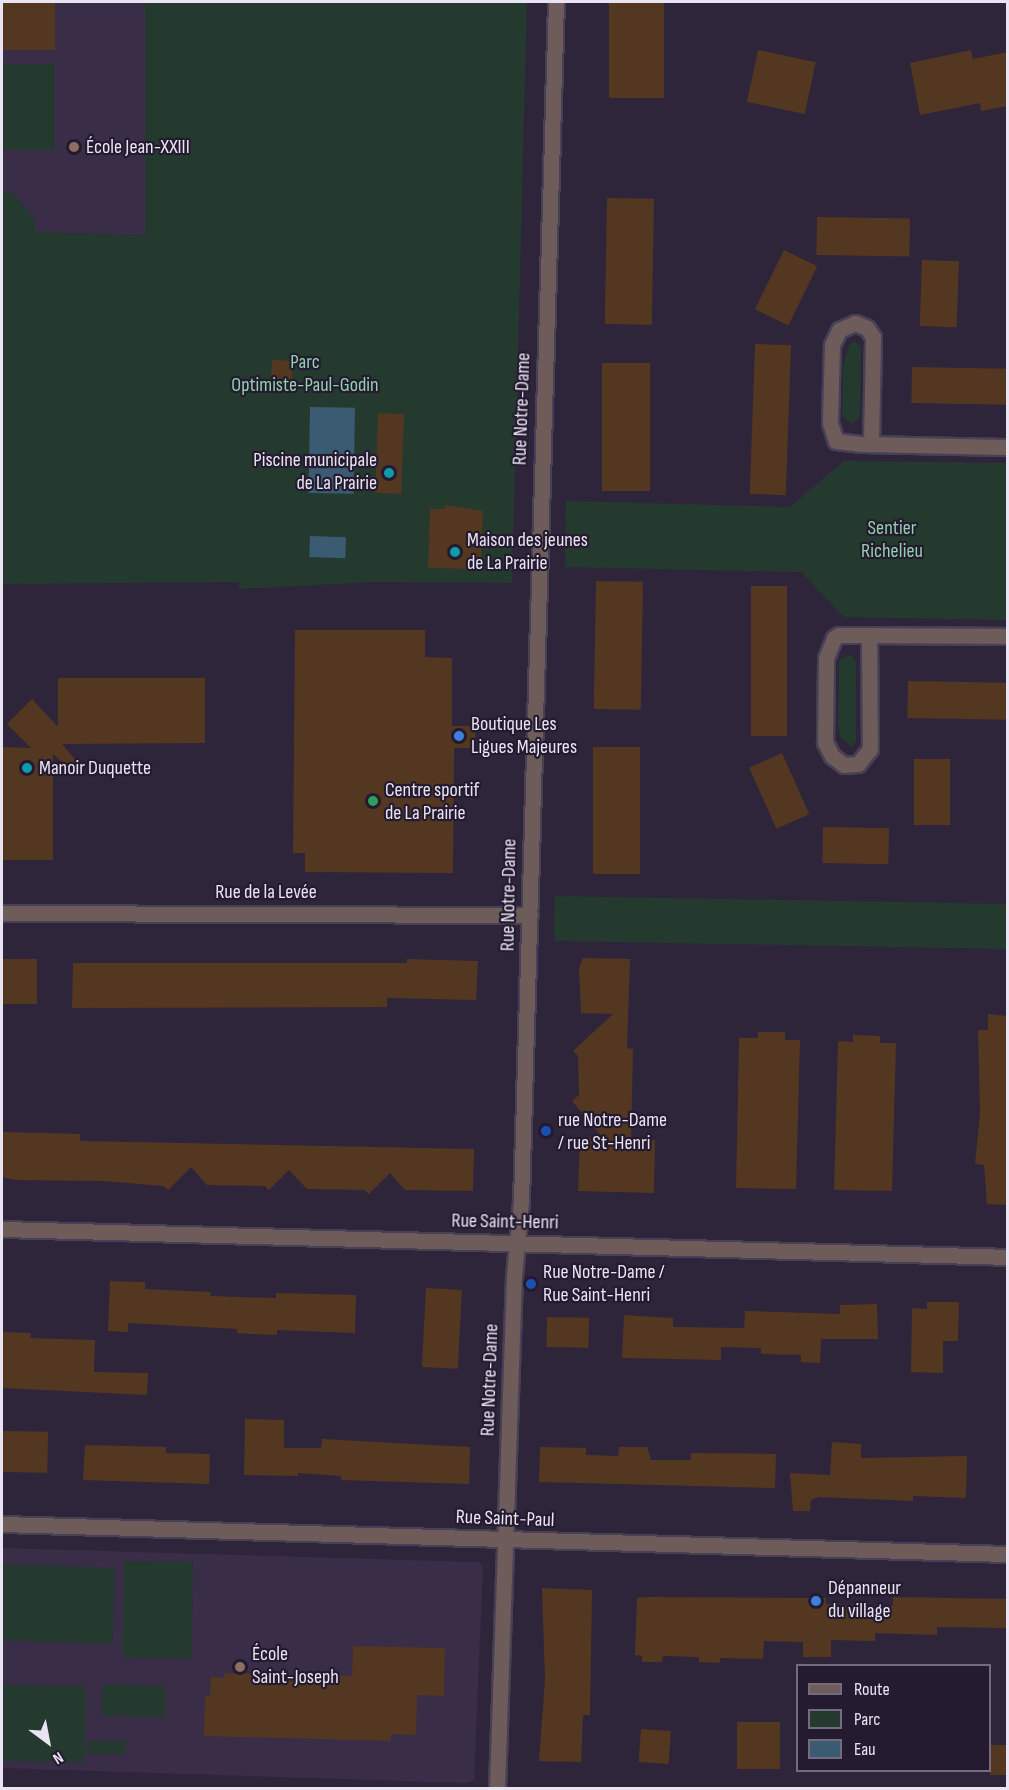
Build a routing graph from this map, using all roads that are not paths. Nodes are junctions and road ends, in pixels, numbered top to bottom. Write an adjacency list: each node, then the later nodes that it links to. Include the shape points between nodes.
1 (556, 2): 7 (street, Rue Notre-Dame)
2 (872, 444): 2 (street, via 839,444 831,432 832,345 839,330 855,323 867,328 873,337); 3 (street)
3 (1008, 447)
4 (869, 635): 4 (street, via 834,638 826,658 825,742 832,756 844,765 858,764 870,749); 5 (street)
5 (1008, 636)
6 (2, 913): 7 (street, Rue de la Levée)
7 (530, 915): 9 (street, Rue Notre-Dame)
8 (2, 1228): 9 (street, Rue Saint-Henri)
9 (517, 1243): 10 (street, Rue Saint-Henri); 12 (street, Rue Notre-Dame)
10 (1008, 1257)
11 (2, 1524): 12 (street, Rue Saint-Paul)
12 (505, 1540): 13 (street, Rue Saint-Paul); 14 (street, Rue Notre-Dame)
13 (1008, 1554)
14 (497, 1788)

